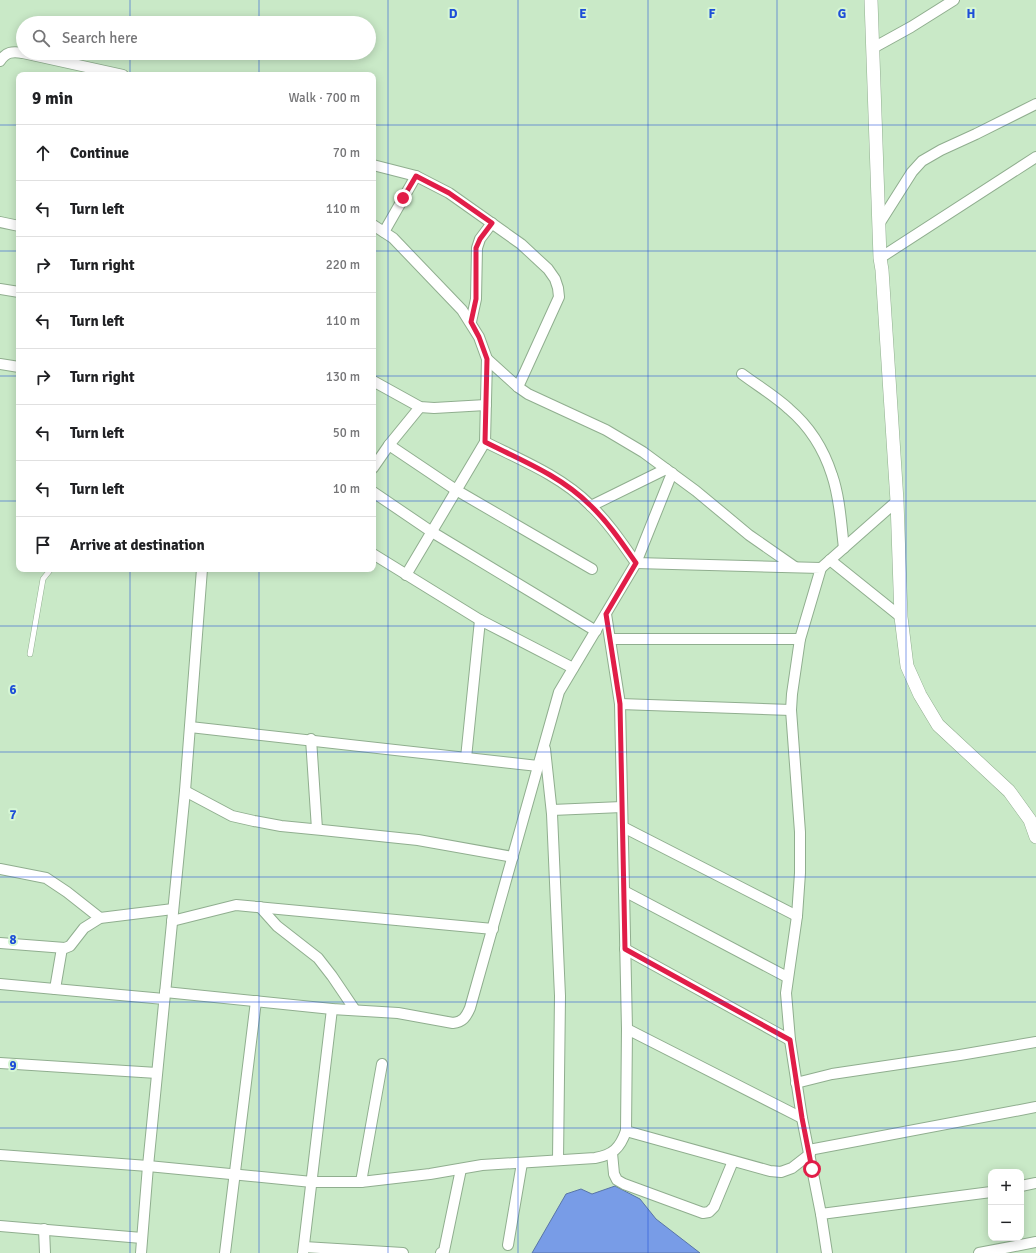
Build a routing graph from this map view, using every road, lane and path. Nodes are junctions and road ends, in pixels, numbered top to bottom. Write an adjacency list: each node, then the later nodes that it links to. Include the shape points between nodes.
1 (872, 0): 3 (street)
2 (954, 0): 3 (street)
3 (873, 48): 14 (street)
4 (16, 51): 6 (street, via 7,53)
5 (55, 60): 7 (street)
6 (0, 61)
7 (109, 72)
8 (1036, 104): 14 (street, via 922,161 912,172)
9 (1036, 157): 18 (street)
10 (376, 166): 11 (street)
11 (416, 176): 13 (street, via 449,193); 17 (street)
12 (0, 222): 15 (street)
13 (492, 223): 21 (street, via 476,248 476,299); 27 (street, via 521,244 548,269 558,288 559,297)
14 (879, 224): 18 (street)
15 (16, 225)
16 (376, 227): 17 (street)
17 (384, 232): 21 (street, via 393,238)
18 (880, 258): 36 (street)
19 (0, 289): 20 (street)
20 (16, 292)
21 (471, 322): 22 (street)
22 (487, 359): 27 (street); 28 (street)
23 (0, 364): 24 (street)
24 (16, 367)
25 (742, 374): 39 (street, via 789,409 818,444 832,475)
26 (376, 383): 29 (street)
27 (518, 387): 33 (street, via 538,399 606,430)
28 (486, 404): 29 (street); 30 (street)
29 (420, 407): 31 (street)
30 (485, 442): 34 (street); 37 (street, via 555,478)
31 (389, 445): 32 (street); 34 (street)
32 (376, 464)
33 (669, 471): 37 (street); 42 (street); 43 (street, via 749,535)
34 (456, 490): 38 (street); 45 (street)
35 (376, 494): 38 (street)
36 (897, 501): 39 (street); 50 (street)
37 (591, 506): 42 (street)
38 (432, 532): 48 (street); 52 (street)
39 (844, 548): 41 (street)
40 (376, 556): 48 (street)
41 (830, 560): 44 (street); 50 (street)
42 (636, 563): 43 (street); 49 (street)
43 (795, 567): 44 (street)
44 (821, 568): 54 (street)
45 (592, 569)
46 (49, 572): 55 (lane, via 43,579)
47 (202, 572): 59 (street)
48 (406, 575): 51 (street)
49 (606, 614): 52 (street); 53 (street)
50 (901, 617): 69 (street, via 907,666 938,726 1009,792 1030,820)
51 (480, 620): 56 (street); 62 (street)
52 (596, 631): 56 (street)
53 (610, 639): 54 (street); 57 (street)
54 (800, 639): 58 (street)
55 (30, 654)
56 (573, 668): 61 (street, via 559,692)
57 (620, 704): 58 (street); 65 (street)
58 (791, 710): 75 (street, via 800,832)
59 (190, 727): 60 (street); 64 (street)
60 (311, 739): 62 (street); 68 (street)
61 (545, 743): 63 (street); 66 (street)
62 (466, 758): 63 (street)
63 (538, 766): 70 (street)
64 (185, 791): 68 (street, via 232,816 281,826); 74 (street)
65 (622, 807): 66 (street); 67 (street)
66 (552, 810): 102 (street, via 560,996)
67 (623, 826): 72 (street); 75 (street)
68 (317, 829): 70 (street, via 418,840)
69 (1036, 837)
70 (513, 857): 78 (street)
71 (0, 869): 76 (street, via 46,878)
72 (624, 891): 81 (street); 82 (street)
73 (260, 907): 77 (street, via 236,905); 78 (street); 88 (street, via 277,926 318,958)
74 (173, 909): 76 (street); 77 (street)
75 (797, 916): 82 (street)
76 (100, 918): 80 (street, via 84,928 70,946)
77 (172, 920): 85 (street)
78 (493, 929): 88 (street, via 470,1008 466,1018 459,1023 398,1013)
79 (0, 943): 80 (street)
80 (62, 948): 84 (street)
81 (625, 949): 89 (street); 90 (street)
82 (787, 976): 90 (street)
83 (0, 984): 84 (street)
84 (55, 989): 85 (street)
85 (165, 995): 86 (street); 94 (street)
86 (256, 1001): 87 (street); 107 (street)
87 (332, 1009): 88 (street); 108 (street)
88 (355, 1010)
89 (627, 1029): 97 (street); 98 (street)
90 (790, 1040): 95 (street)
91 (1036, 1042): 95 (street, via 832,1074)
92 (0, 1063): 94 (street)
93 (382, 1064): 109 (street)
94 (157, 1073): 105 (street)
95 (796, 1083): 97 (street)
96 (1036, 1107): 99 (street)
97 (802, 1118): 99 (street)
98 (626, 1131): 100 (street, via 623,1140); 103 (street)
99 (809, 1152): 103 (street, via 792,1168 781,1172); 113 (street)
100 (612, 1153): 102 (street, via 603,1157); 103 (street, via 617,1180 703,1213 714,1207)
101 (0, 1155): 105 (street)
102 (558, 1160): 104 (street)
103 (733, 1161)
104 (522, 1163): 106 (street); 119 (street)
105 (148, 1166): 107 (street); 116 (street)
106 (460, 1169): 109 (street); 125 (street, via 444,1250)
107 (235, 1175): 108 (street); 123 (street)
108 (312, 1182): 109 (street); 120 (street)
109 (362, 1182)
110 (1036, 1183): 111 (street)
111 (1024, 1185)
112 (988, 1192): 113 (street)
113 (821, 1214): 126 (street)
114 (0, 1226): 115 (street)
115 (44, 1229): 116 (street); 121 (street)
116 (142, 1238): 122 (street)
117 (1010, 1242): 118 (street); 127 (street)
118 (1036, 1242)
119 (508, 1244)
120 (304, 1250): 124 (street)
121 (45, 1253)
122 (141, 1253)
123 (225, 1253)
124 (403, 1253)
125 (441, 1253)
126 (827, 1253)
127 (979, 1253)

